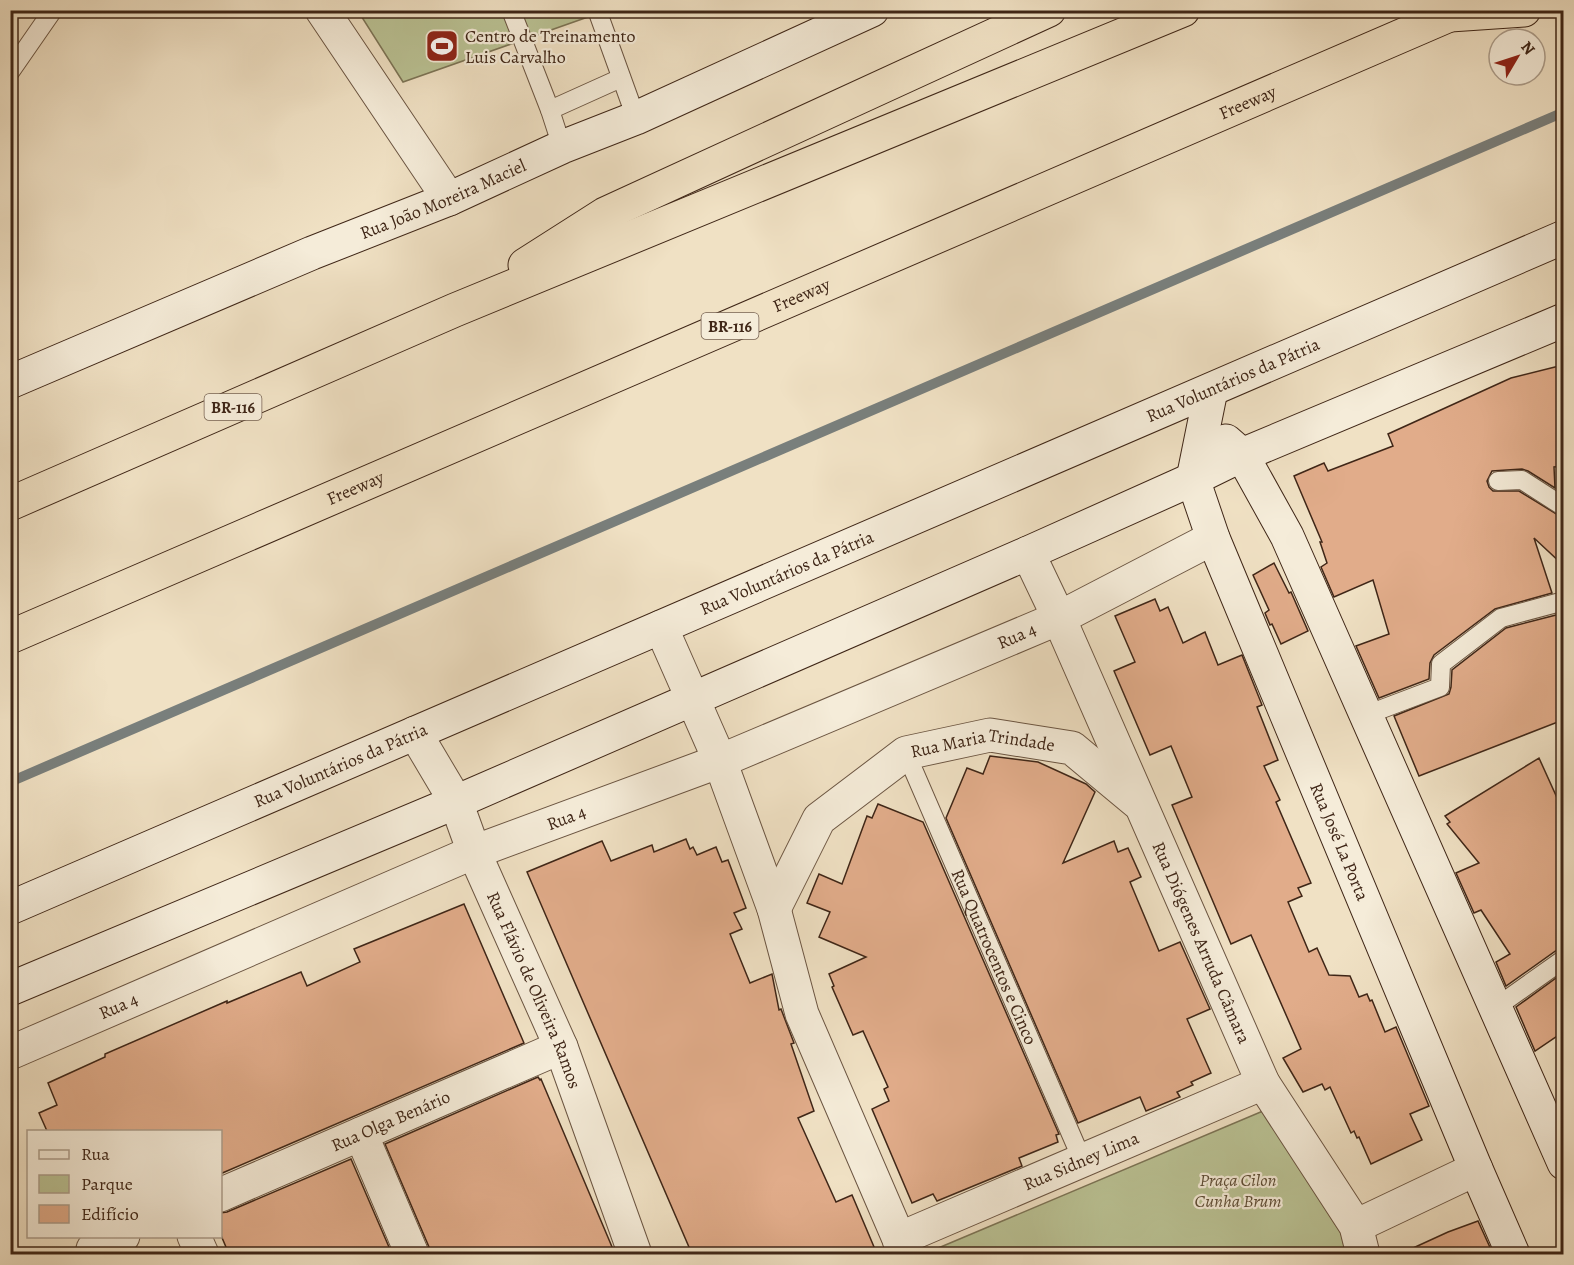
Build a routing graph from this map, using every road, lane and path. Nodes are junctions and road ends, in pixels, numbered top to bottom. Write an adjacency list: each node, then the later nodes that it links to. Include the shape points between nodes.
1 (53, 10): 10 (lane)
2 (322, 10): 15 (street)
3 (511, 10): 12 (lane)
4 (597, 10): 11 (lane)
5 (872, 10): 13 (street, Rua João Moreira Maciel)
6 (1049, 10): 17 (highway, via 605,214)
7 (1183, 10): 17 (highway, BR-116)
8 (1524, 10): 9 (highway, Freeway)
9 (1455, 13): 33 (highway, Freeway / BR-116)
10 (10, 72)
11 (621, 78): 12 (lane); 13 (lane)
12 (550, 110): 14 (lane)
13 (636, 118): 14 (street, Rua João Moreira Maciel)
14 (562, 147): 15 (street, Rua João Moreira Maciel)
15 (449, 199): 19 (street, Rua João Moreira Maciel, via 301,257)
16 (1563, 237): 20 (street, Rua Voluntários da Pátria)
17 (455, 310): 26 (highway, BR-116)
18 (1563, 320): 23 (street)
19 (10, 382)
20 (1210, 390): 21 (street, Rua Voluntários da Pátria); 22 (street, Rua José La Porta)
21 (1170, 407): 22 (street); 32 (street, Rua Voluntários da Pátria)
22 (1203, 423): 23 (street); 24 (street, Rua José La Porta)
23 (1242, 455): 24 (street); 35 (street, via 1287,536)
24 (1193, 479): 28 (street, Rua José La Porta); 29 (street)
25 (1498, 481): 27 (lane, via 1522,480)
26 (10, 504)
27 (1563, 507)
28 (1213, 538): 31 (street); 53 (street, Rua José La Porta)
29 (1028, 553): 31 (street, Rua 4); 34 (street)
30 (1563, 601): 35 (lane, via 1501,618 1441,664 1440,687)
31 (1059, 618): 38 (street, Rua 4); 40 (street, Rua Diógenes Arruda Câmara)
32 (661, 627): 34 (street); 36 (street, Rua Voluntários da Pátria)
33 (10, 637)
34 (693, 698): 38 (street); 39 (street)
35 (1366, 715): 46 (street)
36 (415, 733): 39 (street, Rua Flávio de Oliveira Ramos); 42 (street, Rua Voluntários da Pátria)
37 (906, 753): 40 (street, Rua Maria Trindade, via 990,735 1072,748); 43 (street, Rua Maria Trindade, via 819,819); 51 (lane, Rua Quatrocentos e Cinco)
38 (720, 761): 41 (street, Rua 4); 43 (street)
39 (456, 802): 41 (street, Rua Flávio de Oliveira Ramos); 45 (street)
40 (1142, 806): 49 (street, Rua Diógenes Arruda Câmara)
41 (474, 852): 47 (street, Rua Flávio de Oliveira Ramos); 48 (street, Rua 4)
42 (10, 908)
43 (774, 909): 58 (street, via 802,1014)
44 (1563, 959): 46 (lane)
45 (10, 989)
46 (1495, 1008): 52 (street)
47 (561, 1047): 50 (street, Rua Olga Benário); 62 (street, Rua Flávio de Oliveira Ramos)
48 (10, 1053)
49 (1263, 1083): 51 (street, Rua Sidney Lima); 57 (street, Rua Diógenes Arruda Câmara)
50 (361, 1134): 54 (street, Rua Olga Benário); 61 (street)
51 (1083, 1162): 58 (street, Rua Sidney Lima)
52 (1563, 1163)
53 (1476, 1169): 57 (street); 63 (street, Rua José La Porta)
54 (222, 1194)
55 (118, 1238): 59 (street)
56 (195, 1238): 60 (street)
57 (1359, 1240)
58 (901, 1247)
59 (93, 1249)
60 (202, 1254)
61 (412, 1254)
62 (635, 1254)
63 (1514, 1254)

